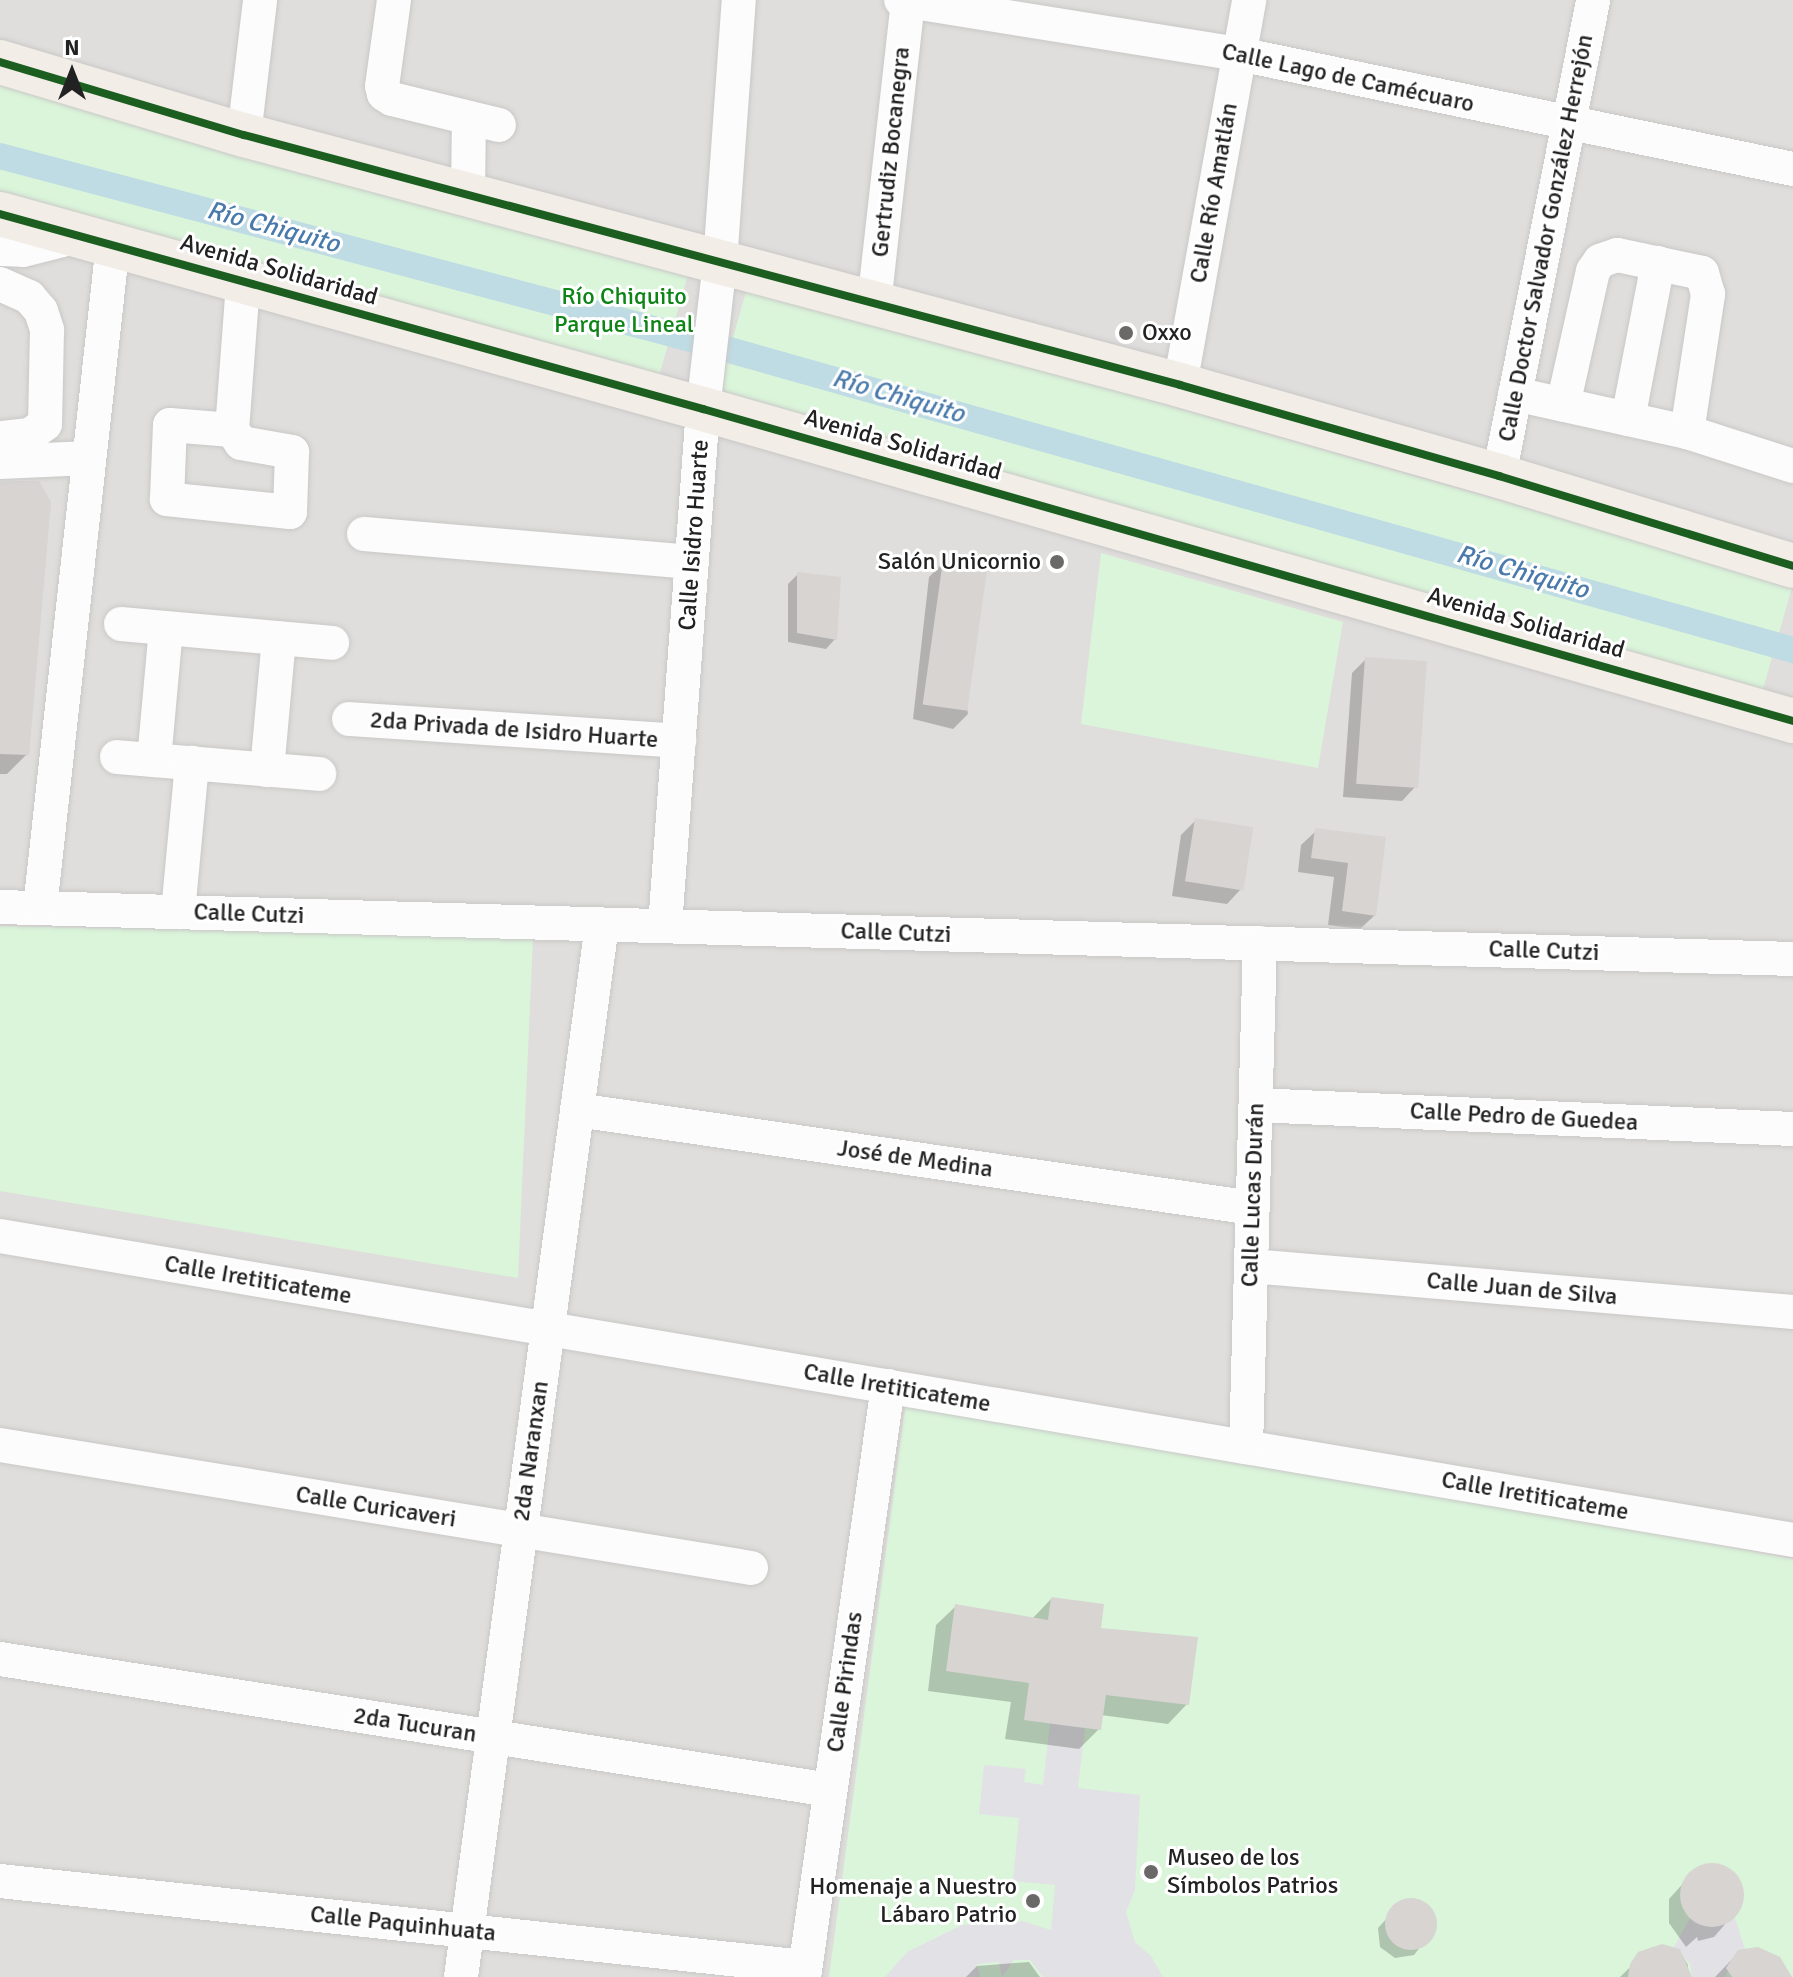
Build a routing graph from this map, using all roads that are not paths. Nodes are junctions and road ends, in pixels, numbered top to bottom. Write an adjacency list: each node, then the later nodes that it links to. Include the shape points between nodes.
1 (260, 0): 10 (street)
2 (394, 0): 12 (street, via 384,94 484,121)
3 (739, 0): 16 (street, Calle Isidro Huarte)
4 (1249, 0): 7 (street, Calle Río Amatlán)
5 (1593, 0): 9 (street, Calle Doctor Salvador González Herrejón)
6 (906, 1): 7 (street, Calle Lago de Camécuaro); 20 (street, Gertrudiz Bocanegra)
7 (1239, 54): 9 (street, Calle Lago de Camécuaro); 21 (street, Calle Río Amatlán)
8 (0, 62): 10 (main road)
9 (1569, 123): 11 (street, Calle Lago de Camécuaro); 23 (street, Calle Doctor Salvador González Herrejón)
10 (244, 135): 12 (main road)
11 (1793, 169)
12 (468, 195): 16 (main road)
13 (0, 214): 14 (main road, Avenida Solidaridad)
14 (97, 240): 15 (street); 18 (main road, Avenida Solidaridad); 30 (street)
15 (0, 249)
16 (720, 262): 20 (main road); 22 (street, Calle Isidro Huarte)
17 (1658, 263): 24 (street, via 1609,256 1593,271); 25 (street); 27 (street, via 1702,273 1707,283)
18 (243, 282): 22 (main road, Avenida Solidaridad); 26 (street)
19 (0, 284): 28 (street, via 29,297 47,330 45,424 30,435)
20 (874, 304): 21 (main road)
21 (1180, 385): 32 (main road)
22 (706, 390): 34 (street, Calle Isidro Huarte); 41 (main road, Avenida Solidaridad)
23 (1515, 394): 24 (street); 32 (street, Calle Doctor Salvador González Herrejón)
24 (1563, 405): 25 (street)
25 (1628, 419): 27 (street)
26 (232, 430)
27 (1687, 432): 29 (street)
28 (0, 438)
29 (1791, 457)
30 (89, 458): 31 (street); 49 (street)
31 (0, 462)
32 (1499, 476): 35 (main road)
33 (364, 534): 34 (street)
34 (692, 562): 42 (street, Calle Isidro Huarte)
35 (1793, 566)
36 (121, 624): 37 (street)
37 (166, 629): 38 (street); 44 (street)
38 (279, 639): 39 (street); 46 (street)
39 (332, 643)
40 (349, 719): 42 (street, 2da Privada de Isidro Huarte)
41 (1793, 721)
42 (679, 741): 52 (street, Calle Isidro Huarte)
43 (117, 757): 44 (street)
44 (154, 760): 45 (street)
45 (192, 763): 46 (street); 50 (street)
46 (267, 770): 47 (street)
47 (319, 774)
48 (0, 907): 49 (street, Calle Cutzi)
49 (40, 908): 50 (street, Calle Cutzi)
50 (178, 912): 51 (street, Calle Cutzi)
51 (602, 924): 52 (street, Calle Cutzi); 56 (street, 2da Naranxan)
52 (665, 926): 53 (street, Calle Cutzi)
53 (1260, 943): 54 (street, Calle Cutzi); 55 (street, Calle Lucas Durán)
54 (1793, 959)
55 (1256, 1105): 57 (street, Calle Pedro de Guedea); 58 (street, Calle Lucas Durán)
56 (577, 1110): 58 (street, José de Medina); 62 (street, 2da Naranxan)
57 (1793, 1129)
58 (1253, 1208): 60 (street, Calle Lucas Durán)
59 (0, 1236): 62 (street, Calle Iretiticateme)
60 (1251, 1266): 61 (street, Calle Juan de Silva); 65 (street, Calle Lucas Durán)
61 (1793, 1312)
62 (548, 1329): 63 (street, Calle Iretiticateme); 66 (street, 2da Naranxan)
63 (888, 1386): 65 (street, Calle Iretiticateme); 71 (street, Calle Pirindas)
64 (0, 1445): 66 (street, Calle Curicaveri)
65 (1246, 1447): 67 (street, Calle Iretiticateme)
66 (521, 1530): 68 (street, Calle Curicaveri); 70 (street, 2da Naranxan)
67 (1793, 1540)
68 (751, 1568)
69 (0, 1659): 70 (street, 2da Tucuran)
70 (493, 1737): 71 (street, 2da Tucuran); 73 (street, 2da Naranxan)
71 (830, 1790): 74 (street, Calle Pirindas)
72 (0, 1881): 73 (street, Calle Paquinhuata)
73 (467, 1931): 74 (street, Calle Paquinhuata); 75 (street, 2da Naranxan)
74 (804, 1972)
75 (461, 1977)

